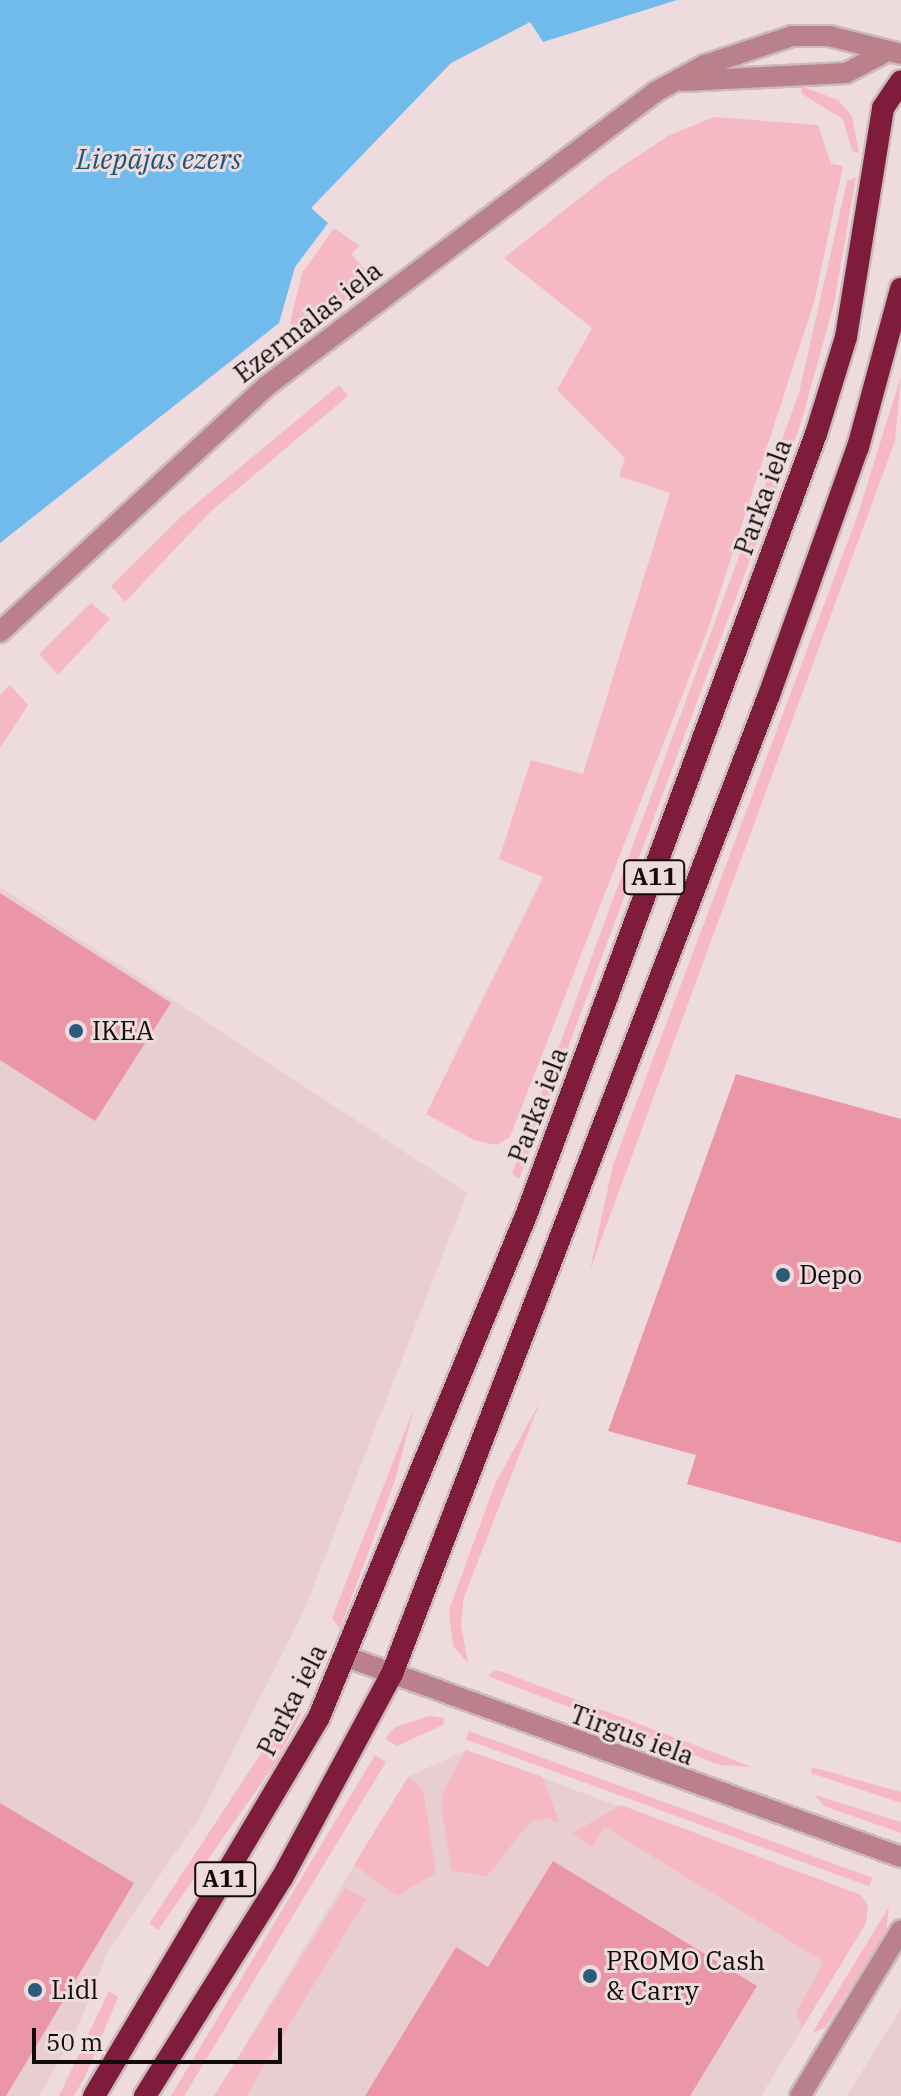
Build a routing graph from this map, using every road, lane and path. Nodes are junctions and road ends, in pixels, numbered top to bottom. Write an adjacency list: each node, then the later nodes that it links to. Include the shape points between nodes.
1 (891, 54): 3 (street, Ezermalas iela, via 846,73); 3 (street, Ezermalas iela, via 829,36 792,36)
2 (901, 81): 6 (highway, Parka iela / A11, via 883,108 846,337 816,434 611,992)
3 (672, 82): 5 (street, Ezermalas iela, via 609,122 268,385)
4 (901, 289): 7 (highway, A11, via 858,447 769,695)
5 (0, 632)
6 (347, 1657): 7 (street, Tirgus iela); 10 (highway, Parka iela / A11, via 319,1717)
7 (392, 1674): 8 (street, Tirgus iela); 11 (highway, A11, via 282,1878)
8 (901, 1857)
9 (901, 1930): 12 (street)
10 (94, 2096)
11 (145, 2096)
12 (800, 2096)

